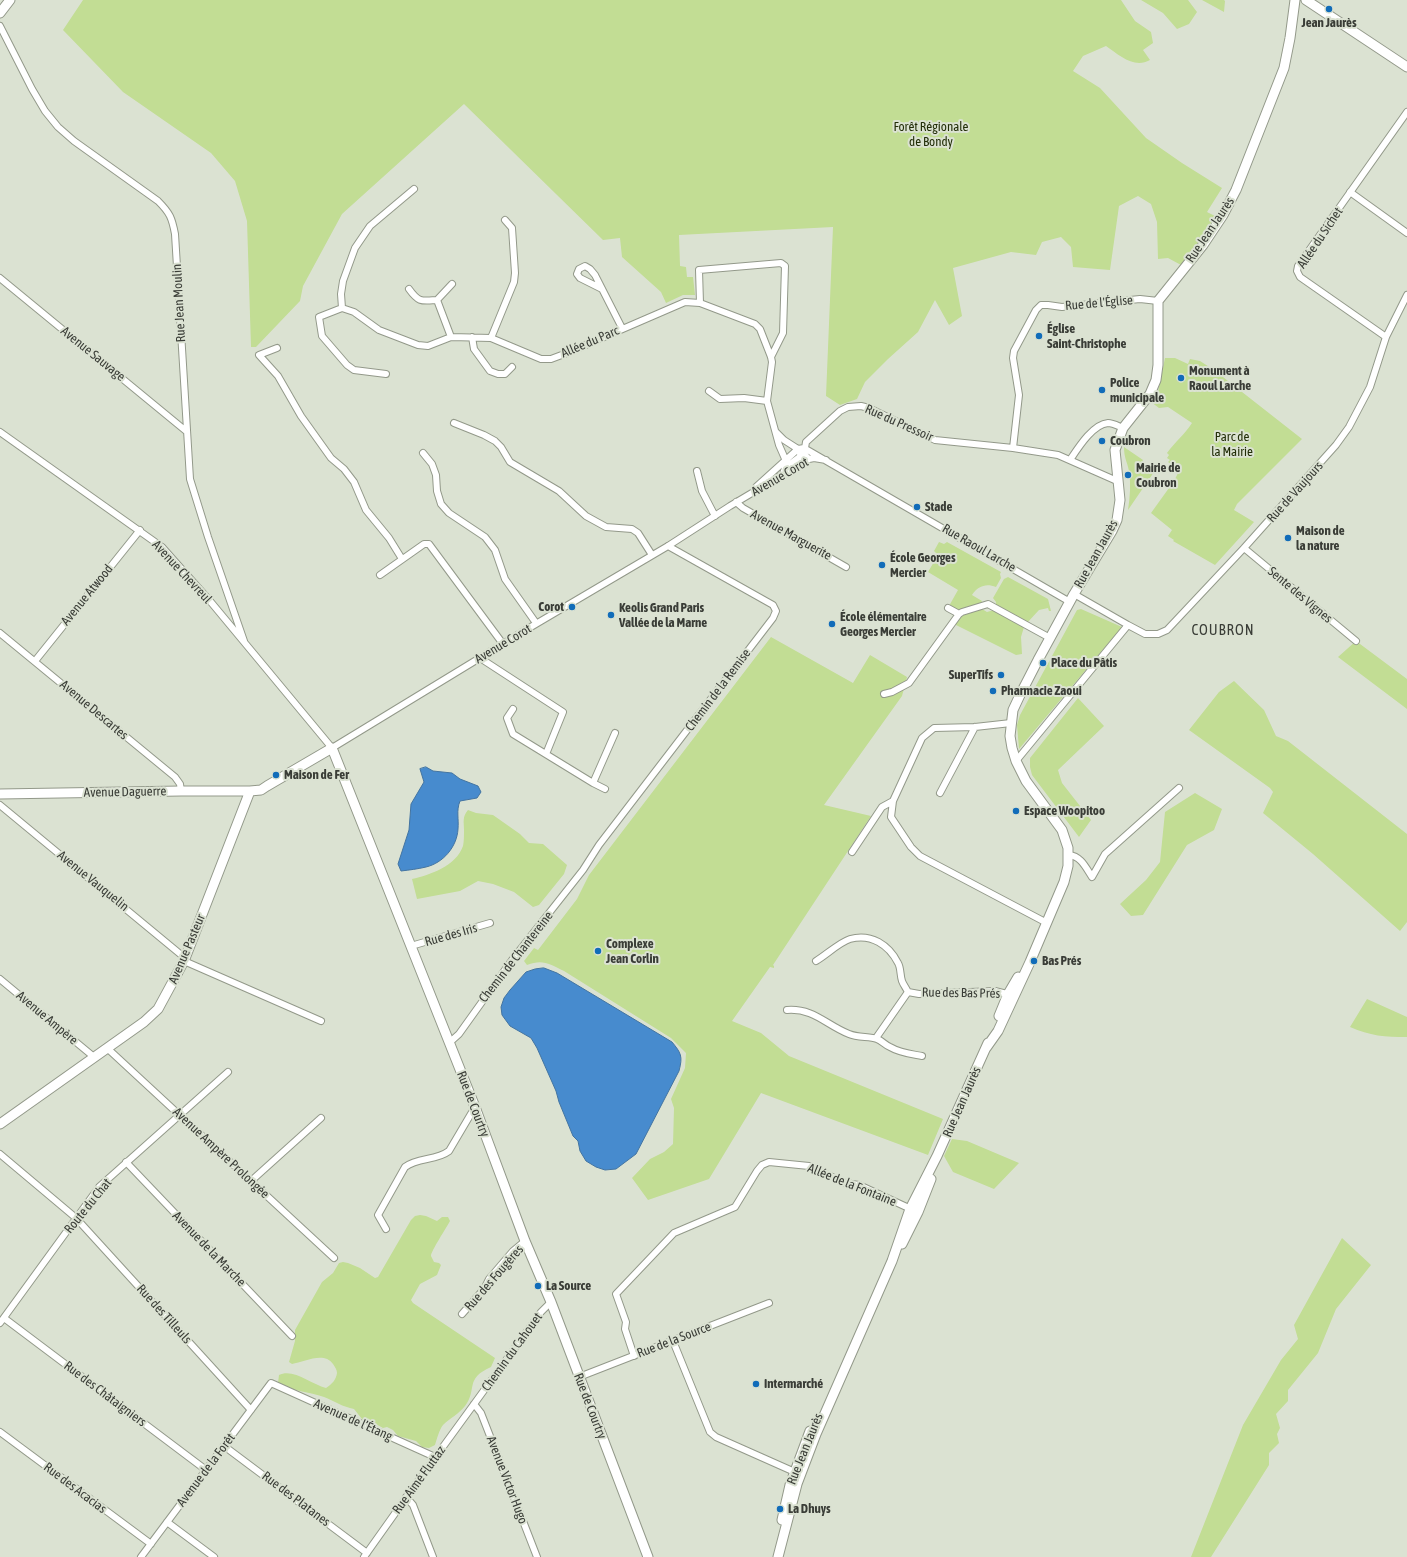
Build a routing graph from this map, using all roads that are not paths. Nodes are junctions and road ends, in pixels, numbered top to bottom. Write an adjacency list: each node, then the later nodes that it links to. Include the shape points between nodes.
1 (1295, 0): 18 (street, Rue Jean Jaurès, via 1284,68 1236,190 1203,245)
2 (1306, 0): 6 (street)
3 (7, 1): 4 (street)
4 (0, 13)
5 (0, 26): 34 (street, Rue Jean Moulin, via 32,89 58,127 158,201 169,212 175,234)
6 (1407, 67)
7 (1407, 112): 9 (street, Allée du Sichet)
8 (414, 189): 20 (street, via 370,226 355,248 343,281)
9 (1350, 192): 11 (street); 24 (street, Allée du Sichet, via 1297,271 1300,278)
10 (504, 220): 25 (street, via 512,228 515,273 514,282)
11 (1407, 232)
12 (0, 278): 34 (street, Avenue Sauvage)
13 (452, 284): 17 (street)
14 (409, 289): 17 (street, via 416,299)
15 (602, 289): 21 (street)
16 (1407, 295): 24 (street, Rue de Vaujours)
17 (437, 300): 23 (street)
18 (1158, 301): 33 (street, Rue Jean Jaurès, via 1156,380 1150,394); 38 (street, Rue de l'Église, via 1140,299 1062,307 1041,305 1036,310 1014,351 1019,395)
19 (700, 303): 21 (street, Allée du Parc, via 685,302); 27 (street, Allée du Parc, via 755,324 760,329); 27 (street, via 699,270 781,263 785,266 783,333)
20 (342, 308): 23 (street, Allée du Parc, via 354,312 379,330 418,345 428,346); 29 (street, via 319,317 322,336 354,370)
21 (622, 328): 25 (street, Allée du Parc, via 551,359 541,359)
22 (472, 336): 23 (street, Allée du Parc); 25 (street, Allée du Parc); 28 (street, via 474,349 490,371 505,374)
23 (451, 337)
24 (1386, 337): 51 (street, Rue de Vaujours, via 1370,387 1349,427 1314,472)
25 (491, 338)
26 (276, 348): 53 (street, via 259,355 278,376 300,416 331,458 354,482 366,510)
27 (771, 357): 31 (street, Allée du Parc)
28 (512, 367)
29 (386, 374)
30 (709, 391): 31 (street, via 720,399 744,398)
31 (767, 401): 36 (street, Allée du Parc)
32 (454, 423): 52 (street, via 495,441 502,447 510,462 559,491 586,516 606,527 632,529 638,533)
33 (1123, 428): 42 (street, via 1110,423 1100,425 1083,441); 46 (street, Rue Jean Jaurès, via 1115,450)
34 (186, 431): 58 (street, Rue Jean Moulin, via 190,479)
35 (0, 432): 49 (street, Avenue Chevreul)
36 (776, 432): 37 (street, via 784,440); 43 (street, Allée du Parc)
37 (801, 448): 38 (street, Rue du Pressoir, via 840,411 848,407 861,406 935,440); 40 (street); 41 (street, Rue Raoul Larche); 43 (street, Avenue Corot); 45 (street, via 801,456 786,468)
38 (1014, 448): 42 (street, Rue du Pressoir, via 1058,455)
39 (423, 453): 61 (street, via 432,464 436,475 441,504 449,513 486,537 495,550 505,579)
40 (809, 459): 41 (street, Avenue Corot); 45 (street, Avenue Corot)
41 (826, 460): 56 (street, Rue Raoul Larche)
42 (1070, 460): 46 (street, Rue du Pressoir)
43 (786, 461): 47 (street, Avenue Corot)
44 (697, 471): 48 (street, via 702,491)
45 (782, 476): 47 (street, Avenue Corot)
46 (1117, 482): 56 (street, Rue Jean Jaurès, via 1120,500 1117,520)
47 (736, 502): 48 (street, Avenue Corot); 54 (street, Avenue Marguerite)
48 (715, 516): 50 (street, Avenue Corot)
49 (140, 530): 60 (street, Avenue Chevreul, via 176,561); 69 (street, Avenue Atwood)
50 (668, 546): 52 (street, Avenue Corot); 89 (street, Chemin de la Remise, via 773,605 776,611 774,618 599,845)
51 (1244, 548): 62 (street, Rue de Vaujours, via 1167,630 1158,634 1145,634); 65 (street, Sente des Vignes)
52 (652, 555): 61 (street, Avenue Corot)
53 (402, 559): 55 (street); 67 (street, via 424,544 429,544)
54 (846, 567)
55 (380, 575)
56 (1072, 598): 62 (street, Rue Raoul Larche); 64 (street, Rue Jean Jaurès)
57 (948, 608): 59 (street)
58 (235, 613): 60 (street, via 232,618); 66 (street, Rue Jean Moulin)
59 (959, 614): 64 (street, via 988,604); 70 (street, via 909,683)
60 (225, 619): 66 (street, Avenue Chevreul)
61 (536, 623): 67 (street, Avenue Corot)
62 (1128, 626): 77 (street)
63 (0, 633): 69 (street, Avenue Descartes)
64 (1050, 638): 72 (street, Rue Jean Jaurès, via 1020,695)
65 (1356, 641)
66 (245, 644): 75 (street, Avenue Chevreul)
67 (503, 644): 68 (street, Avenue Corot)
68 (480, 658): 75 (street, Avenue Corot); 76 (street, via 563,712)
69 (35, 661): 81 (street, Avenue Descartes, via 175,777)
70 (884, 694)
71 (513, 709): 76 (street, via 508,718 513,734)
72 (1010, 723): 73 (street); 77 (street, Rue Jean Jaurès)
73 (975, 727): 83 (street); 85 (street, via 934,728 922,738)
74 (614, 733): 78 (street)
75 (332, 748): 82 (street, via 261,790); 92 (street, Rue de Courtry)
76 (546, 754): 78 (street)
77 (1016, 761): 88 (street, Rue Jean Jaurès, via 1026,781 1062,830)
78 (593, 783): 80 (street)
79 (1179, 788): 88 (street, via 1105,854 1092,877 1080,859)
80 (605, 789)
81 (181, 791): 82 (street, Avenue Daguerre); 84 (street, Avenue Daguerre)
82 (250, 791): 93 (street, Avenue Pasteur)
83 (940, 793)
84 (0, 794)
85 (893, 801): 87 (street, via 882,807); 91 (street, via 891,816 920,856)
86 (0, 805): 93 (street, Avenue Vauquelin)
87 (852, 852)
88 (1068, 854): 91 (street, Rue Jean Jaurès, via 1067,872)
89 (583, 870): 101 (street, Chemin de Chantereine, via 512,960 459,1034)
90 (490, 923): 92 (street, Rue des Iris)
91 (1047, 923): 97 (street, Rue Jean Jaurès)
92 (411, 946): 101 (street, Rue de Courtry)
93 (184, 959): 99 (street, Avenue Vauquelin); 102 (street, Avenue Pasteur, via 158,1009)
94 (816, 961): 96 (street, Rue des Bas Prés, via 849,939 873,939 884,944 893,954)
95 (0, 979): 104 (street, Avenue Ampère)
96 (908, 992): 97 (street, Rue des Bas Prés, via 919,994 995,991); 100 (street, Rue des Bas Prés)
97 (1011, 995): 113 (street, Rue Jean Jaurès)
98 (787, 1010): 100 (street, via 799,1009 810,1012 850,1035)
99 (321, 1021)
100 (876, 1038): 103 (street, via 902,1053)
101 (449, 1043): 106 (street, Rue de Courtry)
102 (107, 1048): 104 (street, Avenue Pasteur); 107 (street, Avenue Ampère Prolongée)
103 (922, 1056)
104 (94, 1057): 109 (street, Avenue Pasteur)
105 (228, 1072): 107 (street, Route du Chat)
106 (475, 1107): 115 (street, via 449,1151 443,1156 410,1162 405,1167 378,1215); 116 (street, Rue de Courtry)
107 (179, 1115): 111 (street, Route du Chat); 112 (street, Avenue Ampère Prolongée)
108 (321, 1118): 112 (street)
109 (0, 1124)
110 (0, 1154): 114 (street, Rue des Tilleuls)
111 (126, 1162): 114 (street, Route du Chat, via 99,1187); 122 (street, Avenue de la Marche)
112 (251, 1181): 117 (street, Avenue Ampère Prolongée)
113 (914, 1210): 124 (street, Allée de la Fontaine, via 809,1166 769,1162 762,1165 735,1207 674,1232 616,1294); 133 (street, Rue Jean Jaurès, via 841,1375 812,1428)
114 (76, 1218): 121 (street, Route du Chat); 128 (street, Rue des Tilleuls)
115 (386, 1229)
116 (526, 1241): 118 (street, Rue de Courtry); 120 (street, Rue des Fougères, via 513,1251)
117 (334, 1258)
118 (551, 1302): 125 (street, Rue de Courtry); 127 (street, Chemin du Cahouet)
119 (769, 1303): 123 (street, Rue de la Source)
120 (462, 1314)
121 (2, 1320): 132 (street, Rue des Châtaigniers)
122 (292, 1336)
123 (673, 1341): 124 (street, Rue de la Source); 133 (street, via 710,1432)
124 (634, 1356): 125 (street, Rue de la Source)
125 (579, 1377): 142 (street, Rue de Courtry)
126 (271, 1383): 128 (street, Avenue de la Forêt); 131 (street, Avenue de l’Étang)
127 (474, 1404): 131 (street, Rue Aimé Fluttaz); 141 (street, Avenue Victor Hugo, via 481,1413)
128 (251, 1410): 130 (street, Avenue de la Forêt)
129 (0, 1432): 136 (street, Rue des Acacias)
130 (224, 1446): 132 (street, Avenue de la Forêt); 137 (street, Rue des Platanes)
131 (435, 1457): 134 (street, Rue Aimé Fluttaz)
132 (206, 1470): 135 (street, Avenue de la Forêt)
133 (797, 1473): 143 (street, Rue Jean Jaurès, via 787,1494 784,1527)
134 (406, 1497): 137 (street, Rue Aimé Fluttaz); 140 (street, via 413,1505)
135 (167, 1522): 136 (street, Avenue de la Forêt); 139 (street)
136 (151, 1544): 138 (street, Avenue de la Forêt)
137 (366, 1555)
138 (141, 1557)
139 (214, 1557)
140 (433, 1557)
141 (537, 1557)
142 (648, 1557)
143 (777, 1557)

